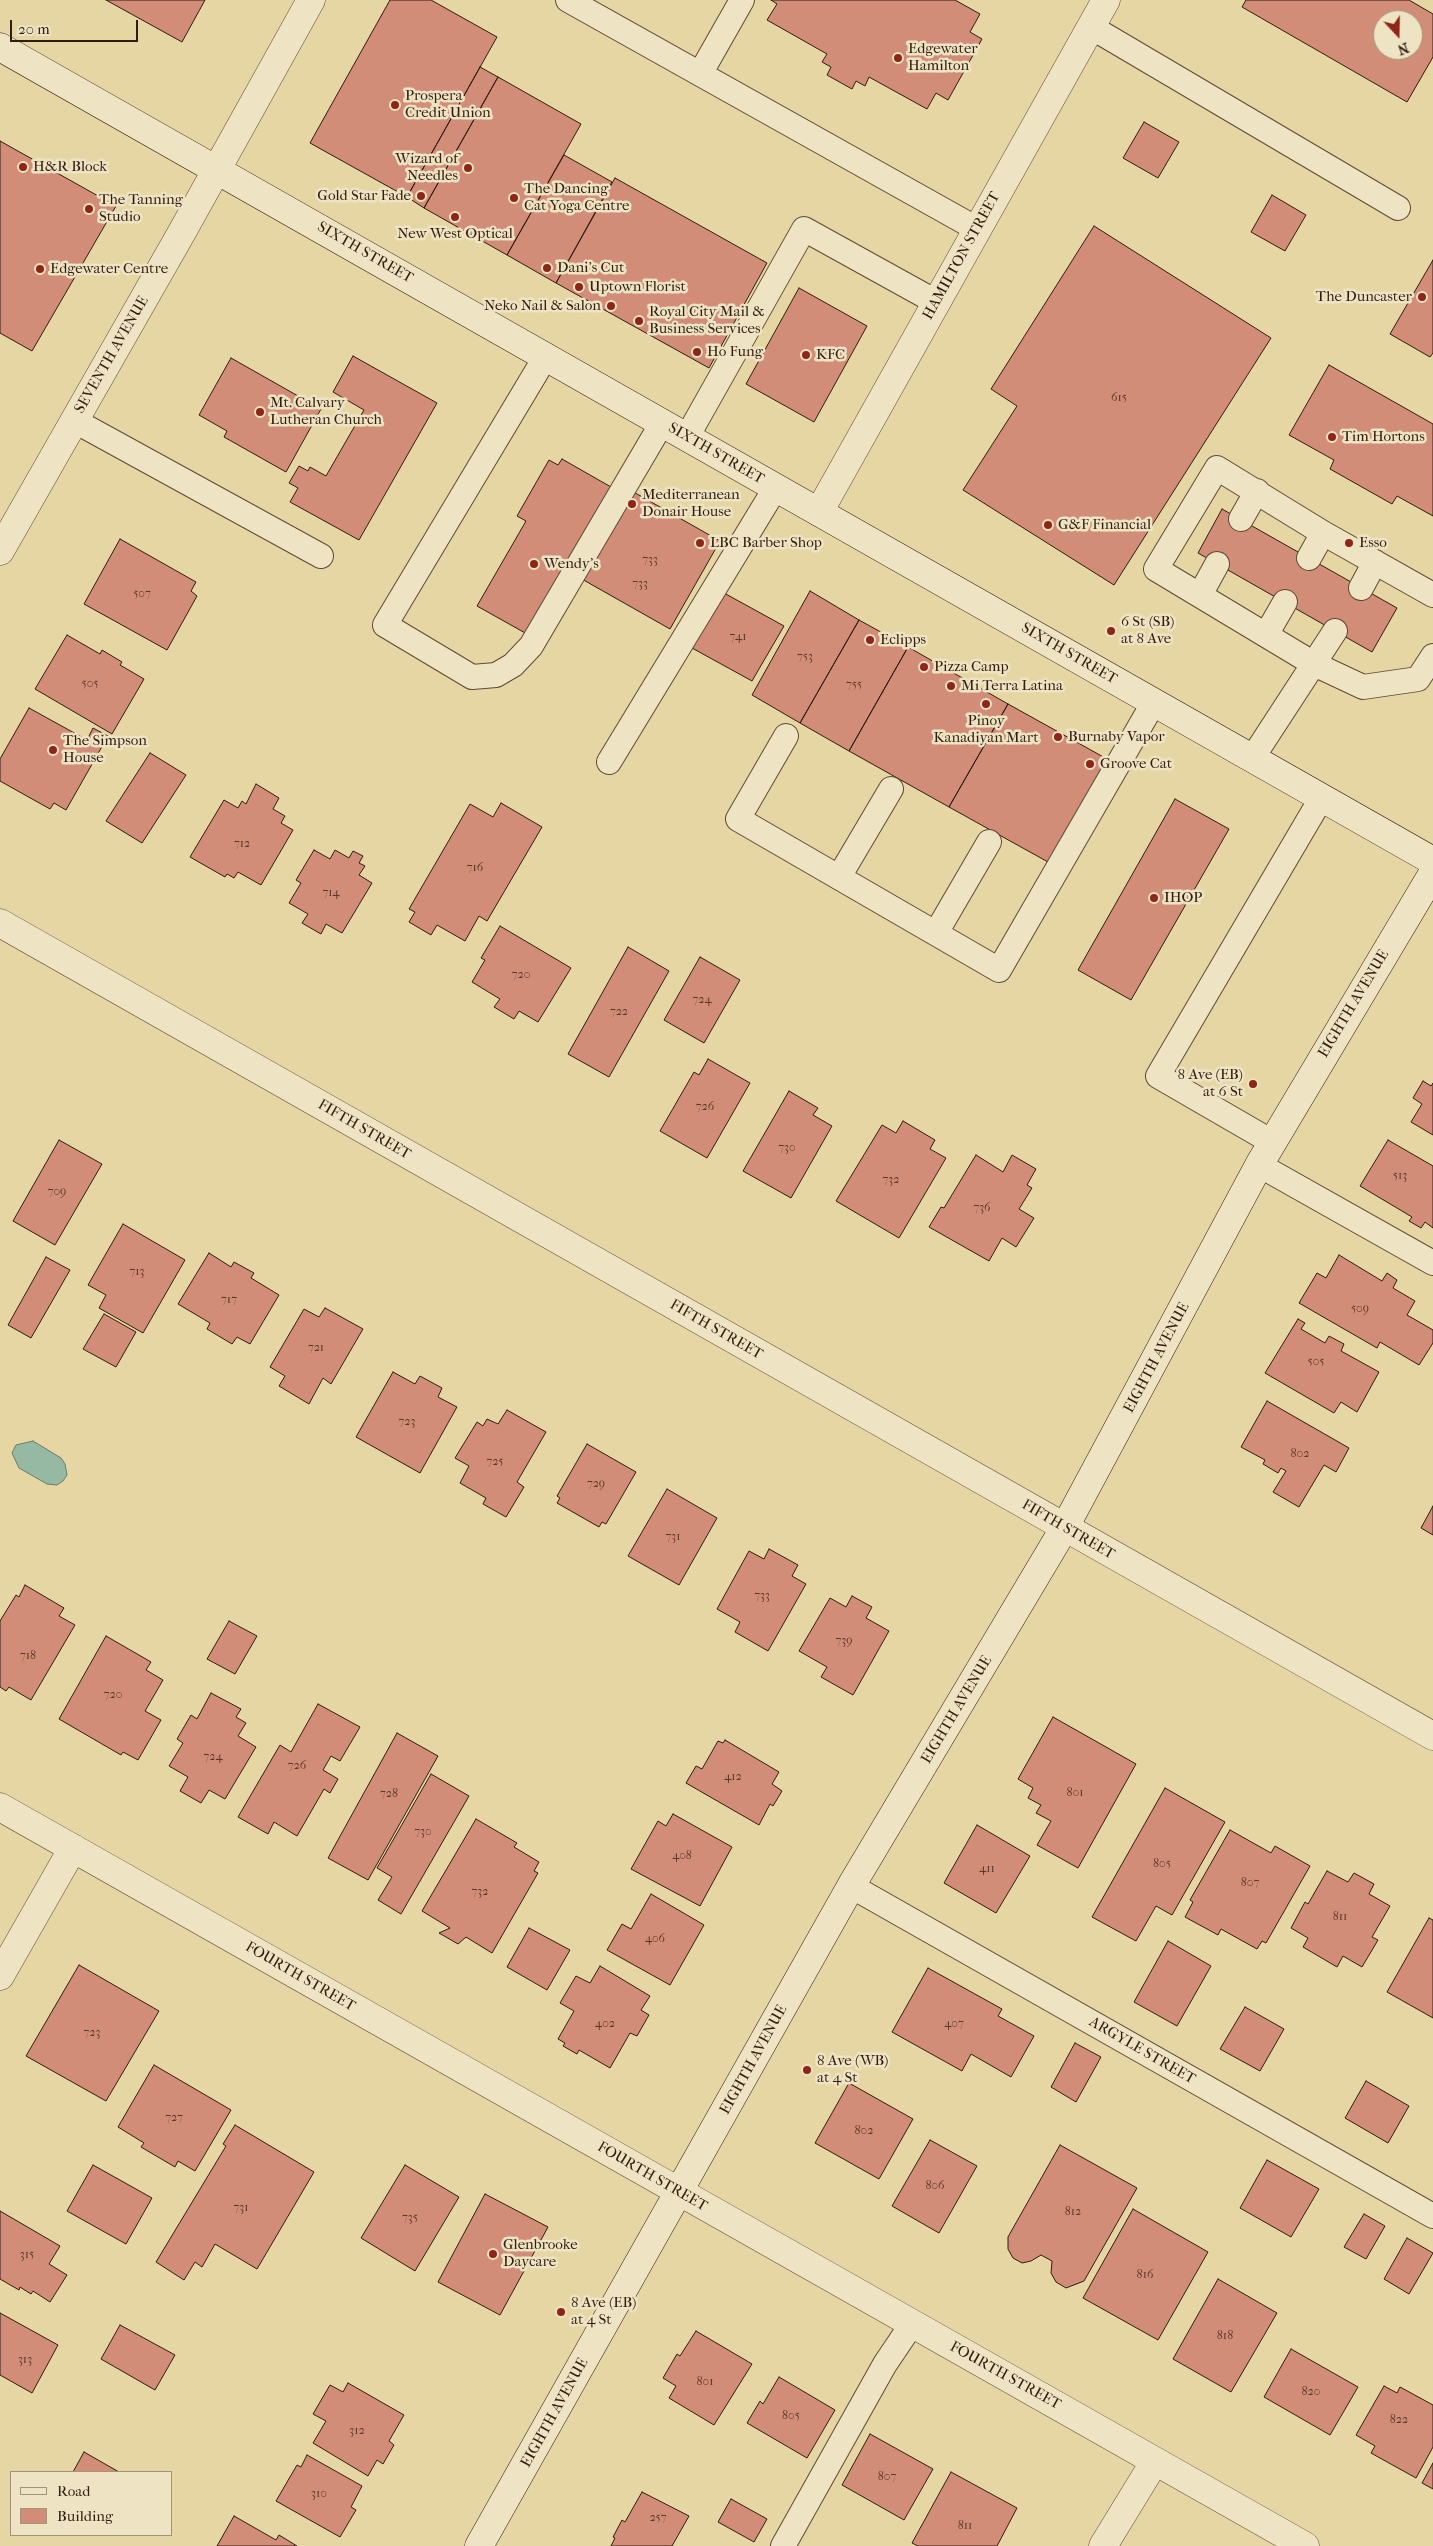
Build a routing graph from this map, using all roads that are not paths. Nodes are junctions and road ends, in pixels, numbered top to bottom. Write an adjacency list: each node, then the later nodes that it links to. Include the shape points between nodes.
1 (312, 0): 8 (street, SEVENTH AVENUE)
2 (568, 0): 7 (lane)
3 (742, 0): 7 (lane)
4 (1106, 0): 5 (street, HAMILTON STREET)
5 (1091, 27): 9 (lane); 10 (street, HAMILTON STREET)
6 (0, 46): 8 (street, SIXTH STREET)
7 (700, 74): 10 (lane)
8 (216, 169): 12 (street, SIXTH STREET); 13 (street, SEVENTH AVENUE)
9 (1398, 208)
10 (977, 229): 11 (street, HAMILTON STREET)
11 (936, 302): 15 (lane, via 804,229); 18 (street, HAMILTON STREET)
12 (546, 356): 14 (street, SIXTH STREET); 14 (lane, via 384,624 472,677 496,675 513,665 531,646)
13 (74, 421): 21 (street, SEVENTH AVENUE); 22 (lane)
14 (662, 423): 15 (street, SIXTH STREET)
15 (687, 437): 16 (street, SIXTH STREET)
16 (776, 487): 18 (street, SIXTH STREET); 37 (lane)
17 (1257, 491): 19 (lane); 20 (lane); 27 (lane, via 1217,468 1156,569)
18 (819, 512): 34 (street, SIXTH STREET)
19 (1241, 520)
20 (1323, 533): 23 (lane); 24 (lane)
21 (0, 552)
22 (321, 556)
23 (1309, 558)
24 (1375, 562): 26 (lane); 28 (lane)
25 (1218, 564): 27 (lane)
26 (1361, 588)
27 (1200, 595): 31 (lane)
28 (1433, 595)
29 (1285, 602): 31 (lane)
30 (1336, 631): 33 (lane)
31 (1266, 635): 33 (lane)
32 (1433, 656): 33 (lane, via 1418,679 1362,687)
33 (1314, 664): 36 (lane)
34 (1154, 702): 36 (street, SIXTH STREET); 45 (lane, via 999,970)
35 (786, 736): 43 (lane, via 738,819)
36 (1253, 757): 39 (street, SIXTH STREET)
37 (609, 762)
38 (891, 789): 43 (lane)
39 (1322, 797): 41 (street, SIXTH STREET); 46 (lane, via 1158,1076)
40 (989, 842): 45 (lane)
41 (1433, 861)
42 (1433, 873): 46 (street, EIGHTH AVENUE)
43 (839, 877): 45 (lane)
44 (0, 923): 48 (street, FIFTH STREET)
45 (936, 933)
46 (1266, 1154): 47 (lane); 48 (street, EIGHTH AVENUE)
47 (1433, 1263)
48 (1065, 1527): 49 (street, FIFTH STREET); 52 (street, EIGHTH AVENUE)
49 (1433, 1736)
50 (0, 1807): 51 (street, FOURTH STREET)
51 (72, 1848): 53 (street); 54 (street, FOURTH STREET)
52 (851, 1886): 54 (street, EIGHTH AVENUE); 55 (lane, ARGYLE STREET)
53 (0, 1976)
54 (679, 2191): 56 (street, FOURTH STREET); 58 (street, EIGHTH AVENUE)
55 (1433, 2216)
56 (912, 2324): 57 (street, FOURTH STREET); 59 (lane, via 885,2364)
57 (1155, 2461): 60 (street); 61 (street, FOURTH STREET)
58 (479, 2546)
59 (782, 2546)
60 (1103, 2546)
61 (1305, 2546)

